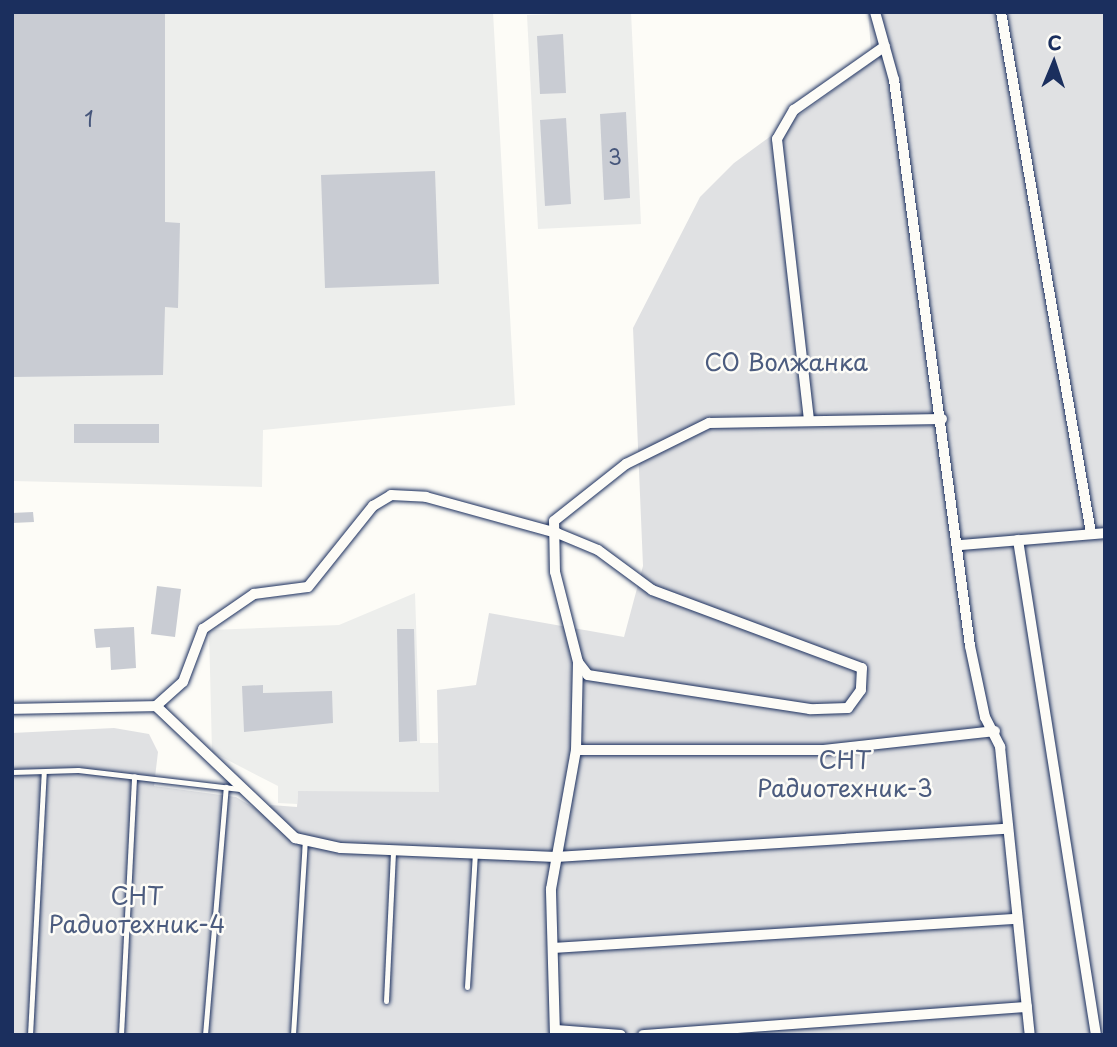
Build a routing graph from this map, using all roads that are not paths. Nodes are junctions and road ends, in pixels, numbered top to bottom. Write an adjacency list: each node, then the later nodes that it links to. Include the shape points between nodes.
1 (875, 12): 3 (street)
2 (1001, 12): 7 (street)
3 (885, 46): 4 (street); 5 (street, via 794,110 777,139)
4 (942, 419): 5 (street); 10 (street)
5 (808, 420): 6 (street, via 709,423 625,464 554,521)
6 (552, 531): 11 (street, via 555,572); 11 (street, via 598,550 652,590 862,668 862,690 848,708 810,709 588,676); 12 (street, via 426,496 391,495 373,506 308,587 254,594 202,629 183,682)
7 (1091, 533): 8 (street); 9 (street)
8 (1105, 533)
9 (1018, 540): 10 (street); 39 (street)
10 (960, 545): 14 (street, via 970,646 985,717)
11 (578, 662): 15 (street)
12 (156, 706): 13 (street); 20 (street)
13 (12, 709)
14 (995, 731): 15 (street, via 824,750); 21 (street)
15 (576, 750): 25 (street)
16 (12, 772): 17 (lane)
17 (44, 772): 18 (lane); 32 (lane)
18 (134, 776): 19 (lane); 33 (lane)
19 (226, 787): 20 (lane); 34 (lane)
20 (250, 790): 22 (street, via 284,829)
21 (1006, 829): 25 (street); 26 (street)
22 (305, 841): 23 (street); 35 (lane)
23 (393, 847): 24 (street); 29 (lane)
24 (475, 850): 25 (street); 28 (lane)
25 (556, 858): 27 (street)
26 (1016, 919): 27 (street); 30 (street)
27 (554, 948): 31 (street)
28 (467, 987)
29 (386, 1001)
30 (1027, 1007): 37 (street); 38 (street)
31 (555, 1032): 36 (street)
32 (30, 1035)
33 (121, 1035)
34 (205, 1035)
35 (293, 1035)
36 (621, 1035)
37 (643, 1035)
38 (1030, 1035)
39 (1096, 1035)

